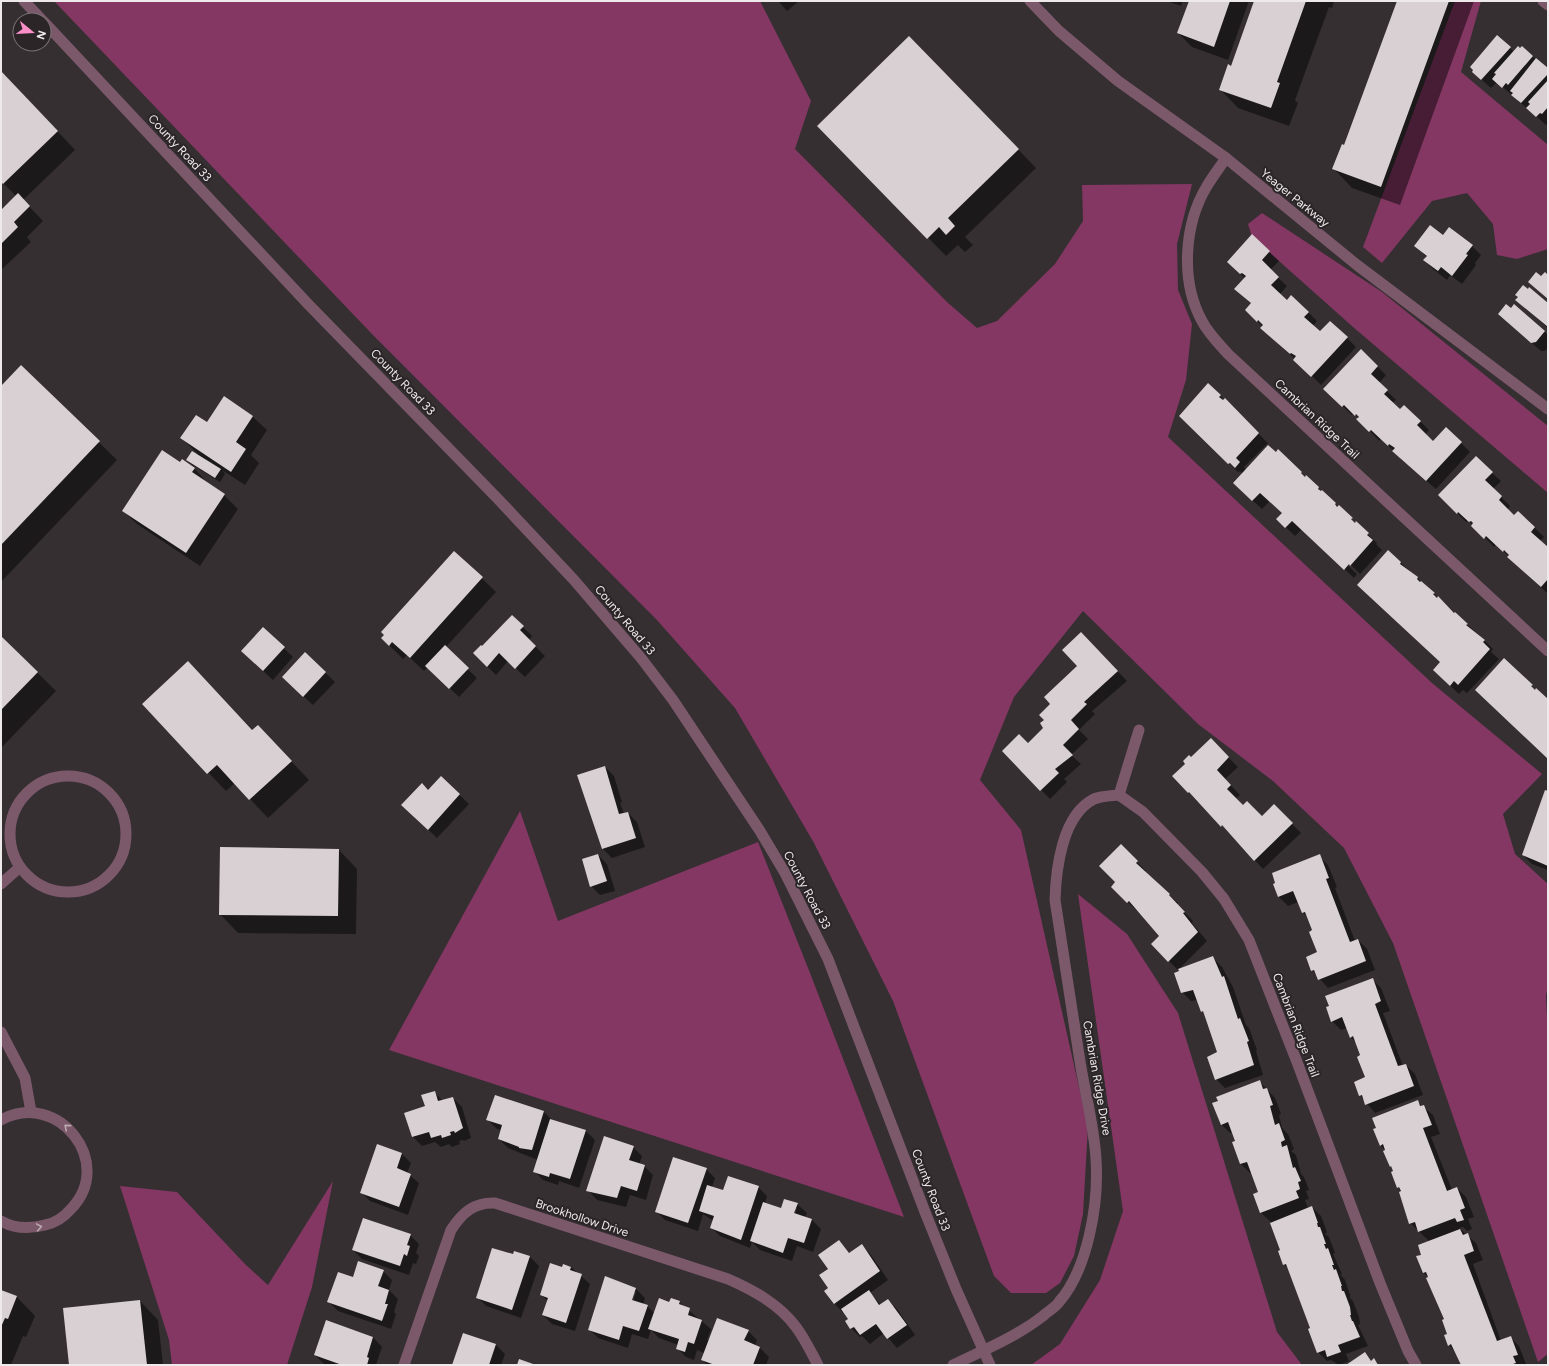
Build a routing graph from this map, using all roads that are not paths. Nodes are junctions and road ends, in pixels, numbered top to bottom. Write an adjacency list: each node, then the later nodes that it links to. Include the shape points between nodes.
1 (24, 1): 5 (street, County Road 33)
2 (1030, 1): 7 (street, Yeager Parkway, via 1059,31 1106,72)
3 (1543, 1): 4 (street)
4 (1548, 5)
5 (34, 12)
6 (52, 31): 18 (street, County Road 33, via 308,304 574,580 641,658 673,700 760,831 785,873 828,960 925,1212)
7 (1226, 158): 8 (street, Yeager Parkway, via 1357,265); 9 (street, Cambrian Ridge Trail, via 1199,202 1189,236 1186,259 1189,282 1194,304 1202,321 1228,354)
8 (1547, 406)
9 (1548, 651)
10 (1139, 730): 11 (street)
11 (1119, 795): 18 (street, Cambrian Ridge Drive, via 1095,799 1078,814 1062,846 1055,881 1055,900 1096,1161 1094,1210 1089,1237 1078,1272 1058,1304 1030,1326); 23 (street, Cambrian Ridge Trail, via 1143,812 1202,872 1224,899 1249,940 1380,1282)
12 (20, 867): 12 (street, via 35,881 54,889 78,891 102,880 114,868 124,844 126,830 118,803 108,791 96,783 72,775 46,780 36,786 25,796 12,821 10,837); 13 (street)
13 (1, 884)
14 (1, 1032): 15 (street, via 25,1078)
15 (31, 1112): 16 (street); 17 (street, one-way to 15, via 20,1228 36,1228 51,1224 70,1210 83,1191 86,1160 81,1145 61,1122 47,1115)
16 (1, 1120)
17 (1, 1221)
18 (984, 1350): 21 (street, Cambrian Ridge Drive); 22 (street, County Road 33)
19 (404, 1365): 20 (street, Brookhollow Drive, via 451,1230 467,1211 485,1202 495,1203 728,1279 754,1291 769,1300 796,1326)
20 (818, 1365)
21 (953, 1365)
22 (990, 1365)
23 (1416, 1365)

